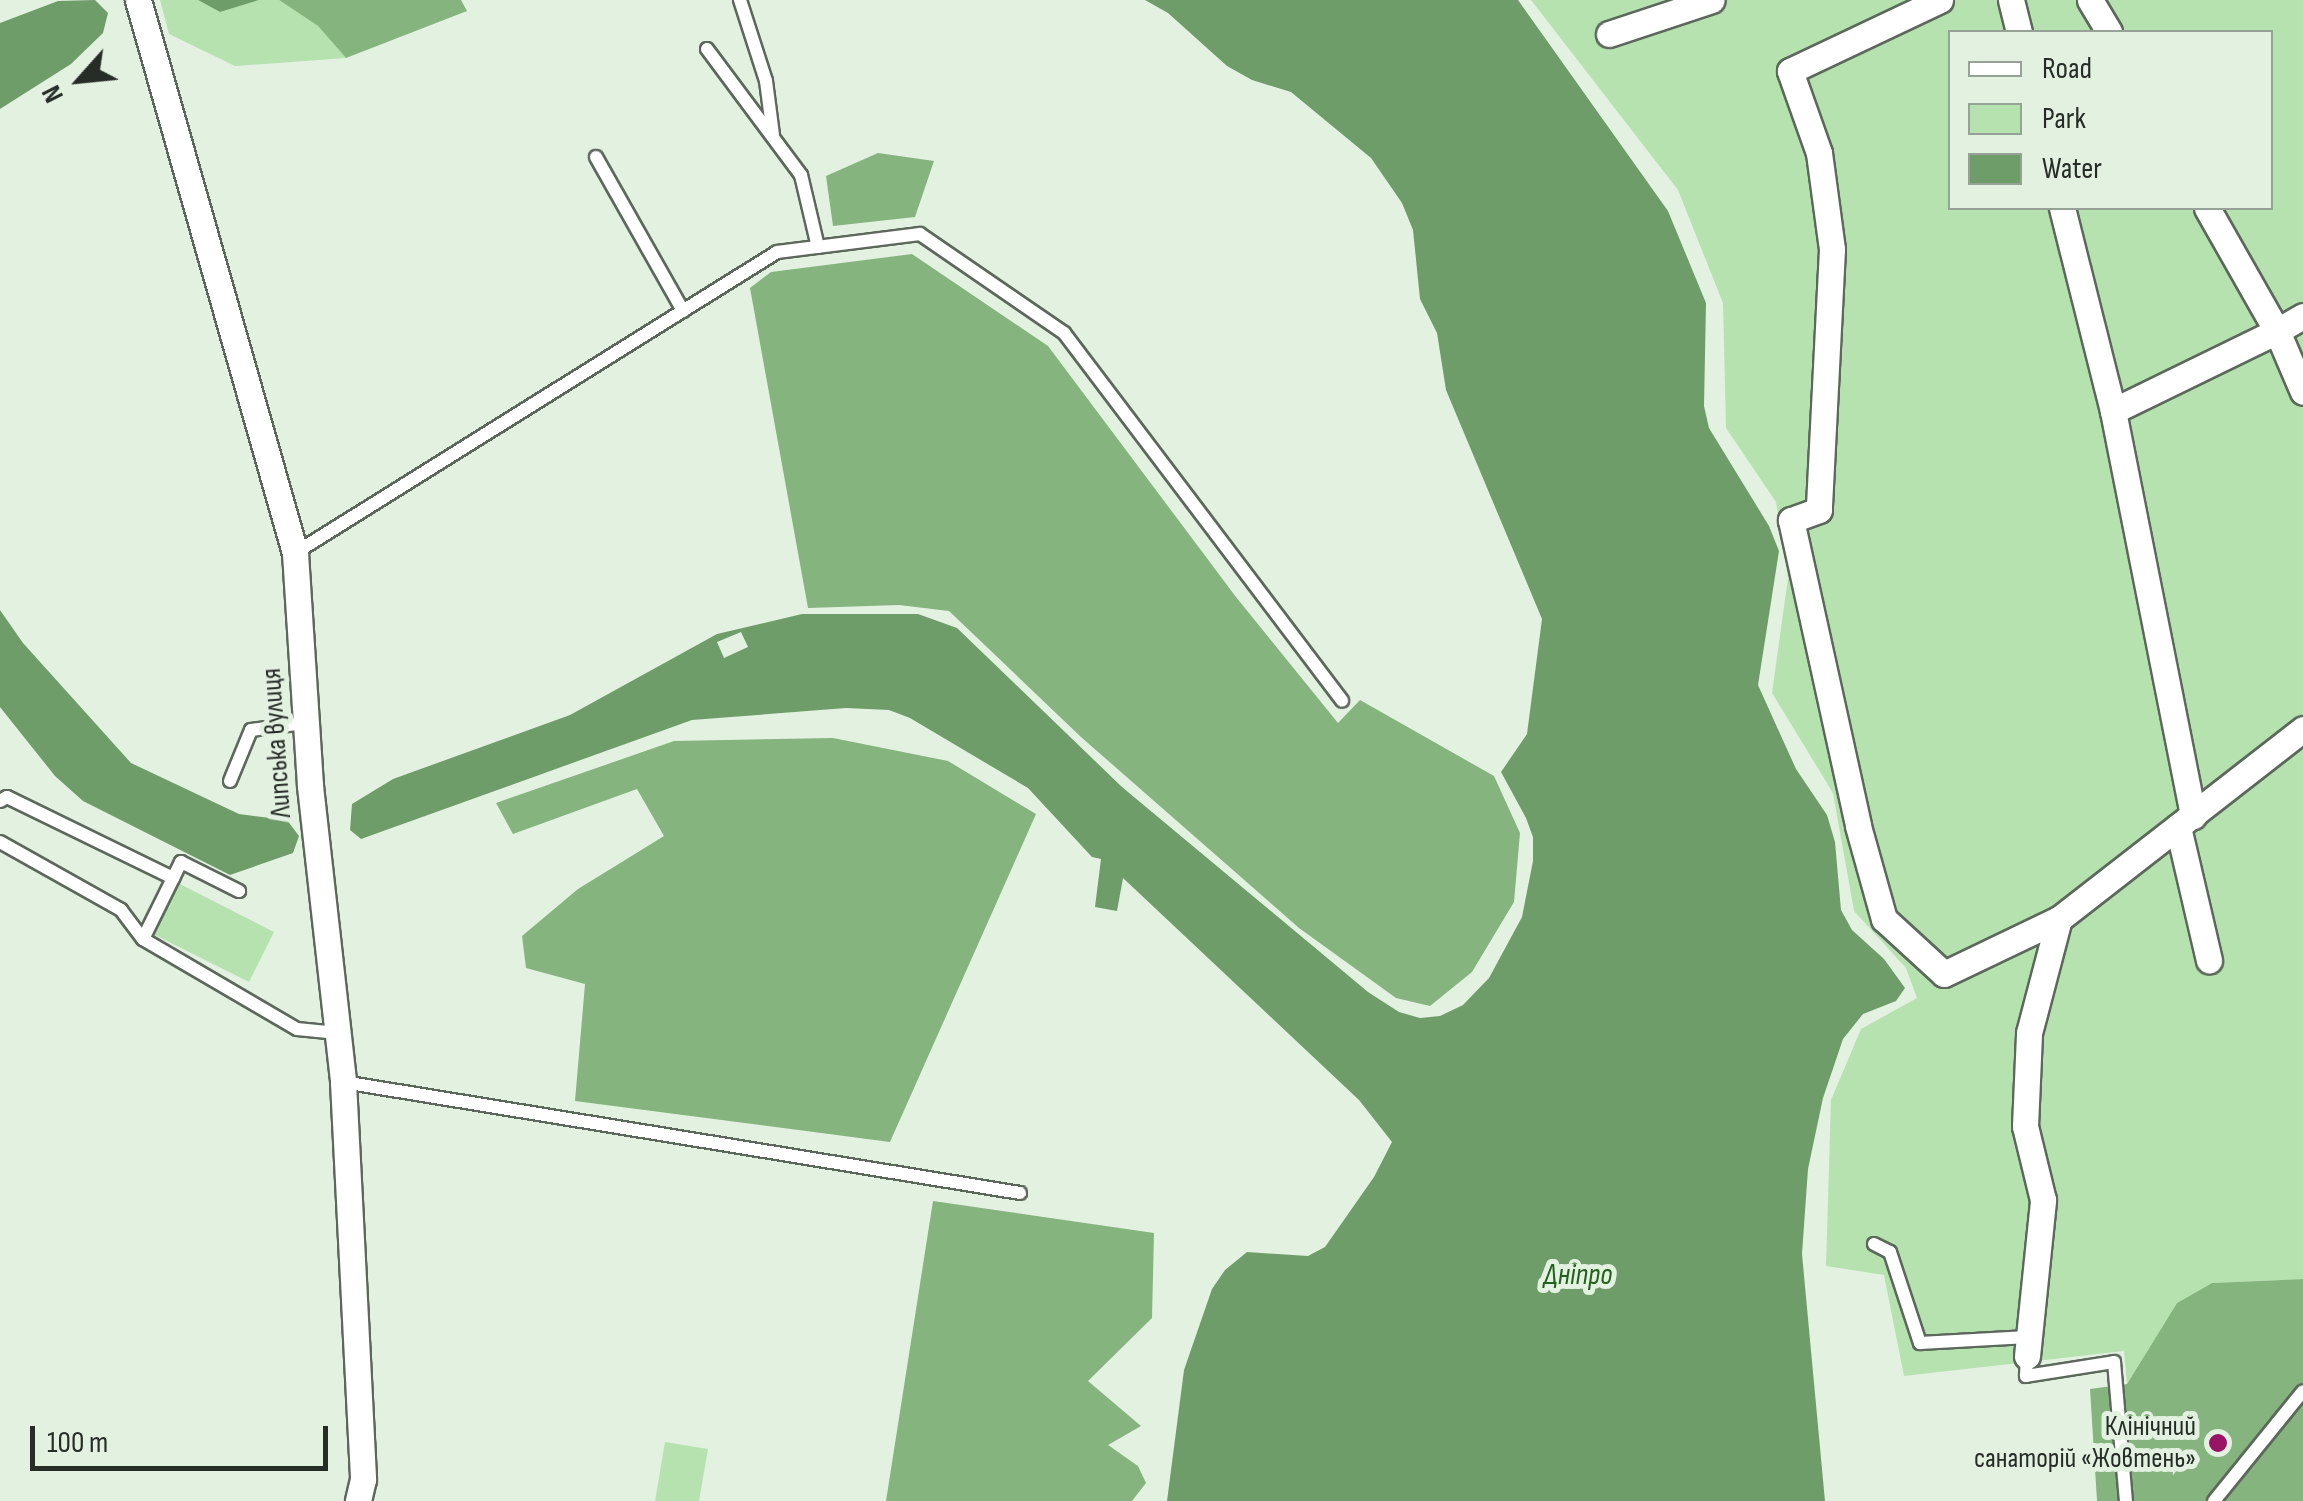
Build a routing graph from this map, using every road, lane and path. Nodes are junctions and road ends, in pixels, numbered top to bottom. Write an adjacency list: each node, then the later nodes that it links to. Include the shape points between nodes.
1 (138, 0): 21 (street, Липська вулиця)
2 (740, 0): 11 (lane, via 766,80)
3 (1712, 0): 9 (street)
4 (1940, 0): 31 (street, via 1790,71 1818,153 1832,249 1820,510 1790,520 1884,919 1944,974)
5 (2010, 0): 7 (street)
6 (2090, 0): 8 (street)
7 (2018, 30)
8 (2107, 30)
9 (1609, 34)
10 (707, 48): 11 (lane)
11 (773, 138): 15 (lane, via 801,175)
12 (596, 157): 16 (lane)
13 (2063, 210): 20 (street)
14 (2208, 210): 18 (street)
15 (818, 247): 16 (lane, via 777,252); 22 (lane, via 920,234 1064,333)
16 (683, 311): 21 (lane)
17 (2303, 316): 18 (street)
18 (2277, 332): 19 (street); 20 (street)
19 (2303, 392)
20 (2113, 411): 27 (street)
21 (295, 553): 23 (street, Липська вулиця)
22 (1342, 701)
23 (304, 724): 25 (lane, via 251,730); 34 (street, Липська вулиця)
24 (2303, 729): 27 (street)
25 (230, 781)
26 (0, 801): 29 (lane, via 6,797)
27 (2186, 822): 31 (street); 33 (street)
28 (0, 842): 32 (lane, via 121,910)
29 (173, 878): 30 (lane, via 181,862); 32 (lane)
30 (239, 891)
31 (2060, 919): 38 (street, via 2029,1034 2025,1126 2042,1200)
32 (143, 939): 34 (lane, via 297,1029)
33 (2209, 960)
34 (338, 1033): 35 (street, Липська вулиця)
35 (343, 1082): 36 (lane); 40 (street, Липська вулиця, via 363,1479)
36 (1020, 1193)
37 (1874, 1244): 38 (lane, via 1890,1252 1920,1343)
38 (2028, 1346): 41 (lane, via 2026,1376 2114,1362)
39 (2303, 1391): 42 (lane)
40 (358, 1501)
41 (2126, 1501)
42 (2214, 1501)

